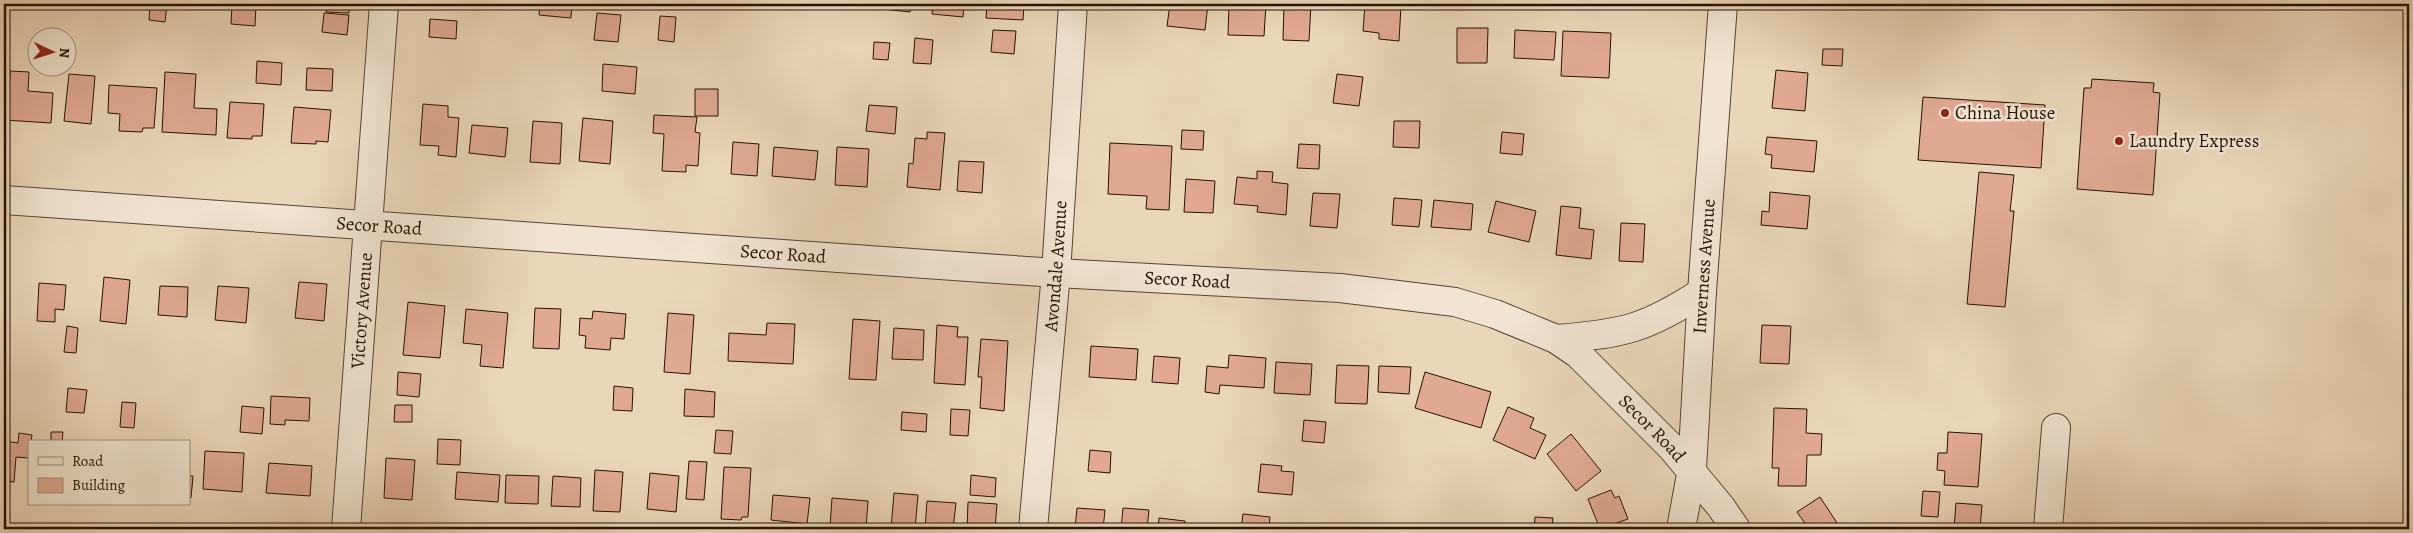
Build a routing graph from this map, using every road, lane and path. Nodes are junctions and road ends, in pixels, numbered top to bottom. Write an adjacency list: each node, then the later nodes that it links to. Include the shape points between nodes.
1 (384, 4): 5 (street, Victory Avenue)
2 (1073, 4): 6 (street, Avondale Avenue)
3 (1723, 4): 7 (street, Inverness Avenue)
4 (4, 200): 5 (street, Secor Road)
5 (367, 225): 6 (street, Secor Road); 11 (street, Victory Avenue)
6 (1056, 273): 8 (street, Secor Road, via 1340,288 1412,296 1455,302); 12 (street, Avondale Avenue)
7 (1702, 292): 8 (street, Secor Road, via 1672,312 1632,330 1607,336); 10 (street, Inverness Avenue)
8 (1556, 339): 10 (street, Secor Road, via 1596,370)
9 (2056, 428): 15 (street)
10 (1692, 469): 13 (street, Inverness Avenue); 14 (street, Secor Road)
11 (346, 529)
12 (1033, 529)
13 (1681, 529)
14 (1736, 529)
15 (2048, 529)

